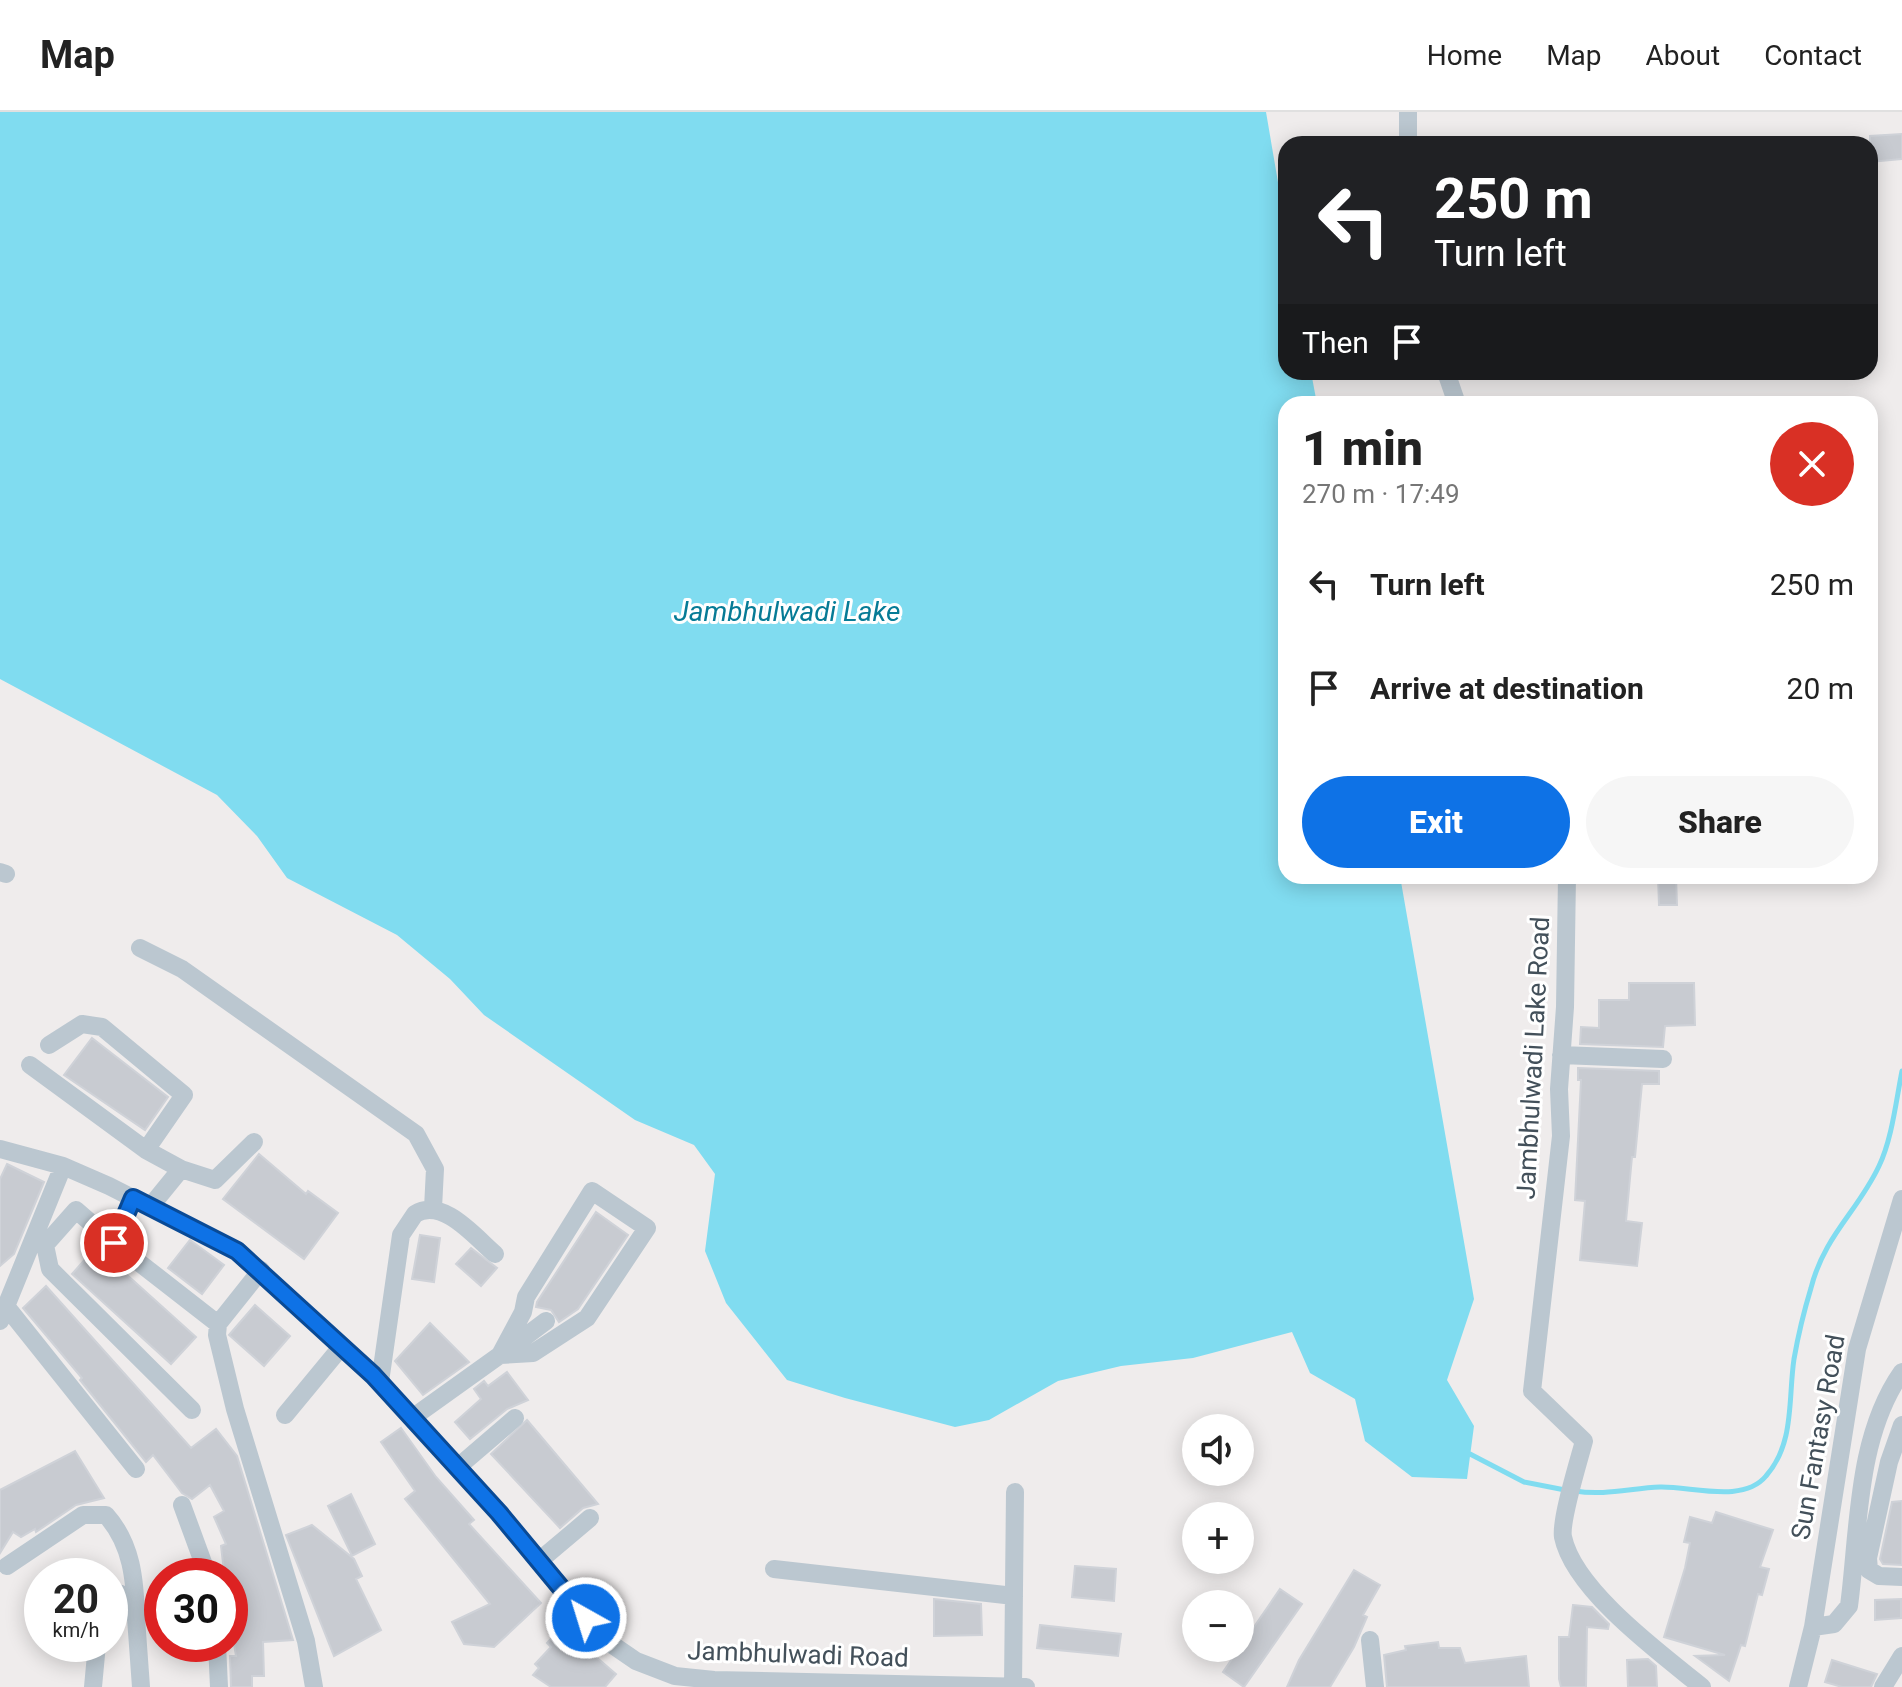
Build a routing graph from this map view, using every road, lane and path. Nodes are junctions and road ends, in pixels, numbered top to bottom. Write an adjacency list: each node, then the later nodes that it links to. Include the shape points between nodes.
1 (1408, 112): 2 (street)
2 (1408, 136)
3 (1567, 884): 6 (street, Jambhulwadi Lake Road)
4 (140, 948): 16 (street, via 182,969 416,1134 435,1169)
5 (49, 1045): 11 (street, via 82,1024 102,1027 184,1095)
6 (1561, 1055): 7 (street); 58 (street, Jambhulwadi Lake Road, via 1561,1136 1532,1391 1584,1441 1562,1534 1575,1570 1637,1633)
7 (1663, 1059)
8 (30, 1065): 11 (street)
9 (254, 1142): 13 (street, via 215,1180)
10 (0, 1149): 12 (street, Jambhulwadi Road)
11 (146, 1150): 13 (street)
12 (63, 1166): 15 (street, Jambhulwadi Road); 20 (street)
13 (181, 1169): 15 (street)
14 (1902, 1199): 45 (street, Sun Fantasy Road, via 1857,1349)
15 (141, 1202): 17 (street); 19 (street, Jambhulwadi Road, via 237,1251)
16 (433, 1208): 18 (street); 26 (street, via 415,1214 401,1235)
17 (114, 1243): 22 (street); 27 (street, via 76,1210 45,1245 50,1269)
18 (495, 1254)
19 (261, 1270): 22 (street); 23 (street, Jambhulwadi Road)
20 (3, 1314): 33 (street)
21 (546, 1321): 24 (street)
22 (218, 1324): 56 (street, via 235,1409 306,1641)
23 (342, 1346): 26 (street, Jambhulwadi Road); 28 (street)
24 (500, 1355): 24 (street, via 533,1353 587,1318 647,1228 592,1191 526,1297); 29 (street)
25 (1902, 1372): 45 (street, via 1880,1416 1870,1454 1849,1606 1834,1624)
26 (380, 1382): 29 (street, Jambhulwadi Road)
27 (192, 1410)
28 (285, 1415)
29 (412, 1418): 32 (street, Jambhulwadi Road)
30 (515, 1418): 32 (street)
31 (1902, 1425): 41 (street, via 1868,1558 1869,1570 1879,1576)
32 (458, 1467): 38 (street, Jambhulwadi Road)
33 (136, 1469)
34 (1015, 1492): 42 (street)
35 (182, 1505): 37 (street)
36 (590, 1518): 38 (street)
37 (201, 1558)
38 (539, 1561): 50 (street, Jambhulwadi Road, via 601,1637 636,1661 675,1676)
39 (7, 1566): 44 (street, via 83,1515 106,1515 116,1526 135,1573)
40 (774, 1569): 42 (street)
41 (1902, 1577)
42 (1014, 1596): 52 (street)
43 (128, 1605): 44 (street)
44 (136, 1618): 54 (street)
45 (1813, 1627): 59 (street, Sun Fantasy Road)
46 (1370, 1640): 57 (street)
47 (1902, 1656): 60 (street)
48 (95, 1662): 53 (street)
49 (218, 1662): 55 (street)
50 (771, 1684): 51 (street, Jambhulwadi Road)
51 (962, 1686): 52 (street, Jambhulwadi Road)
52 (1019, 1686)
53 (93, 1687)
54 (141, 1687)
55 (219, 1687)
56 (314, 1687)
57 (1375, 1687)
58 (1702, 1687)
59 (1798, 1687)
60 (1883, 1687)

